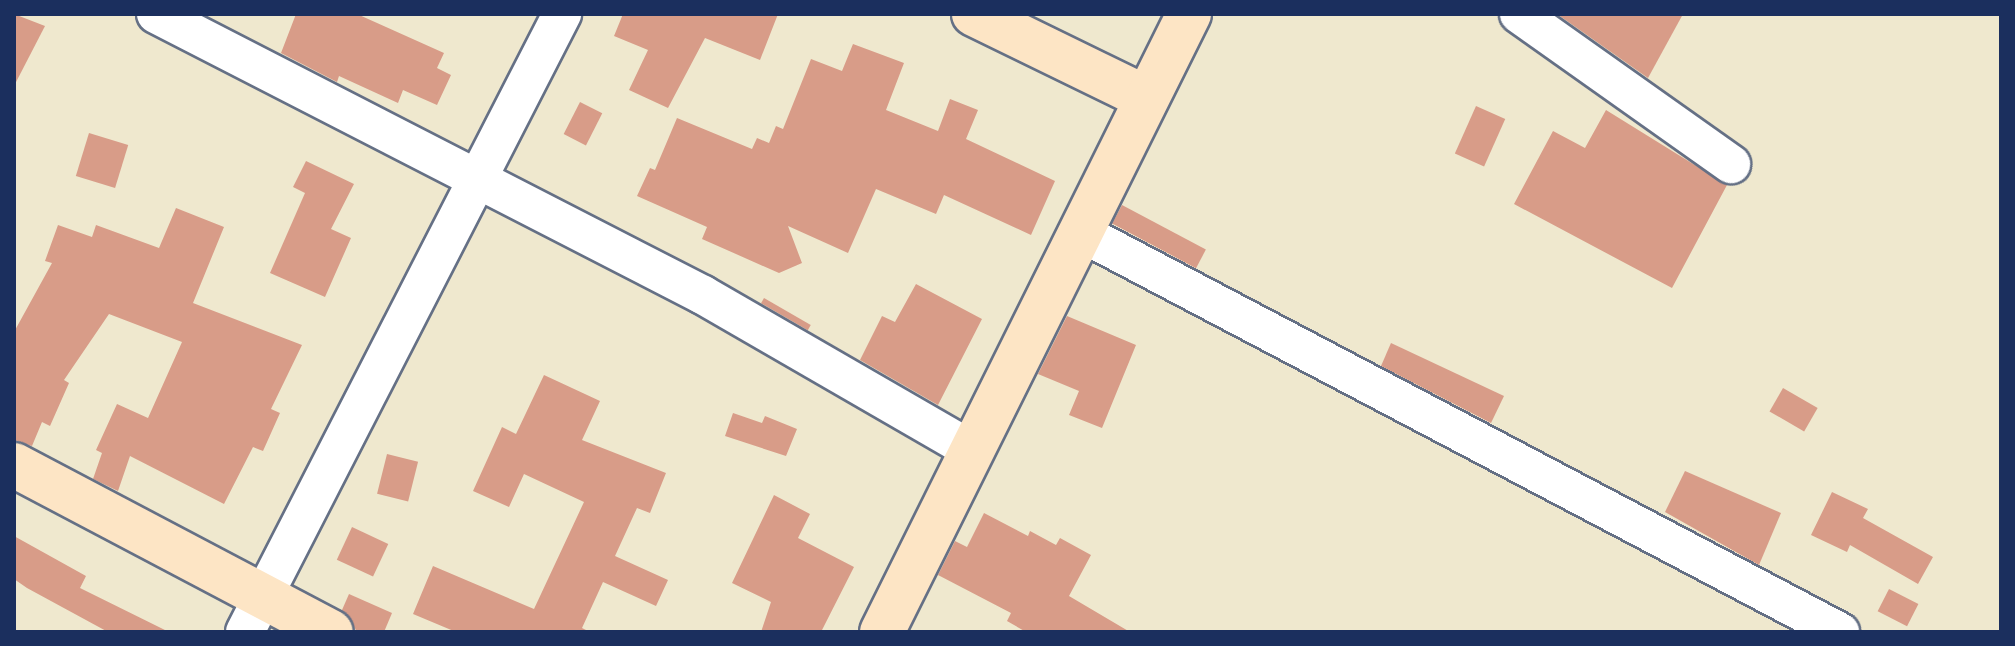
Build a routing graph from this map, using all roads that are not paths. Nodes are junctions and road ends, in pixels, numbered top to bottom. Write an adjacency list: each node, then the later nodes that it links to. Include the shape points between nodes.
1 (156, 14): 8 (street)
2 (562, 14): 8 (street)
3 (974, 14): 6 (main road)
4 (1189, 14): 6 (main road)
5 (1519, 14): 7 (street)
6 (1146, 98): 9 (main road)
7 (1731, 164)
8 (481, 178): 10 (street, via 703,295); 12 (street)
9 (1080, 232): 10 (main road); 15 (street)
10 (972, 450): 14 (main road)
11 (14, 465): 12 (main road)
12 (255, 615): 13 (main road)
13 (331, 632)
14 (882, 632)
15 (1840, 632)

